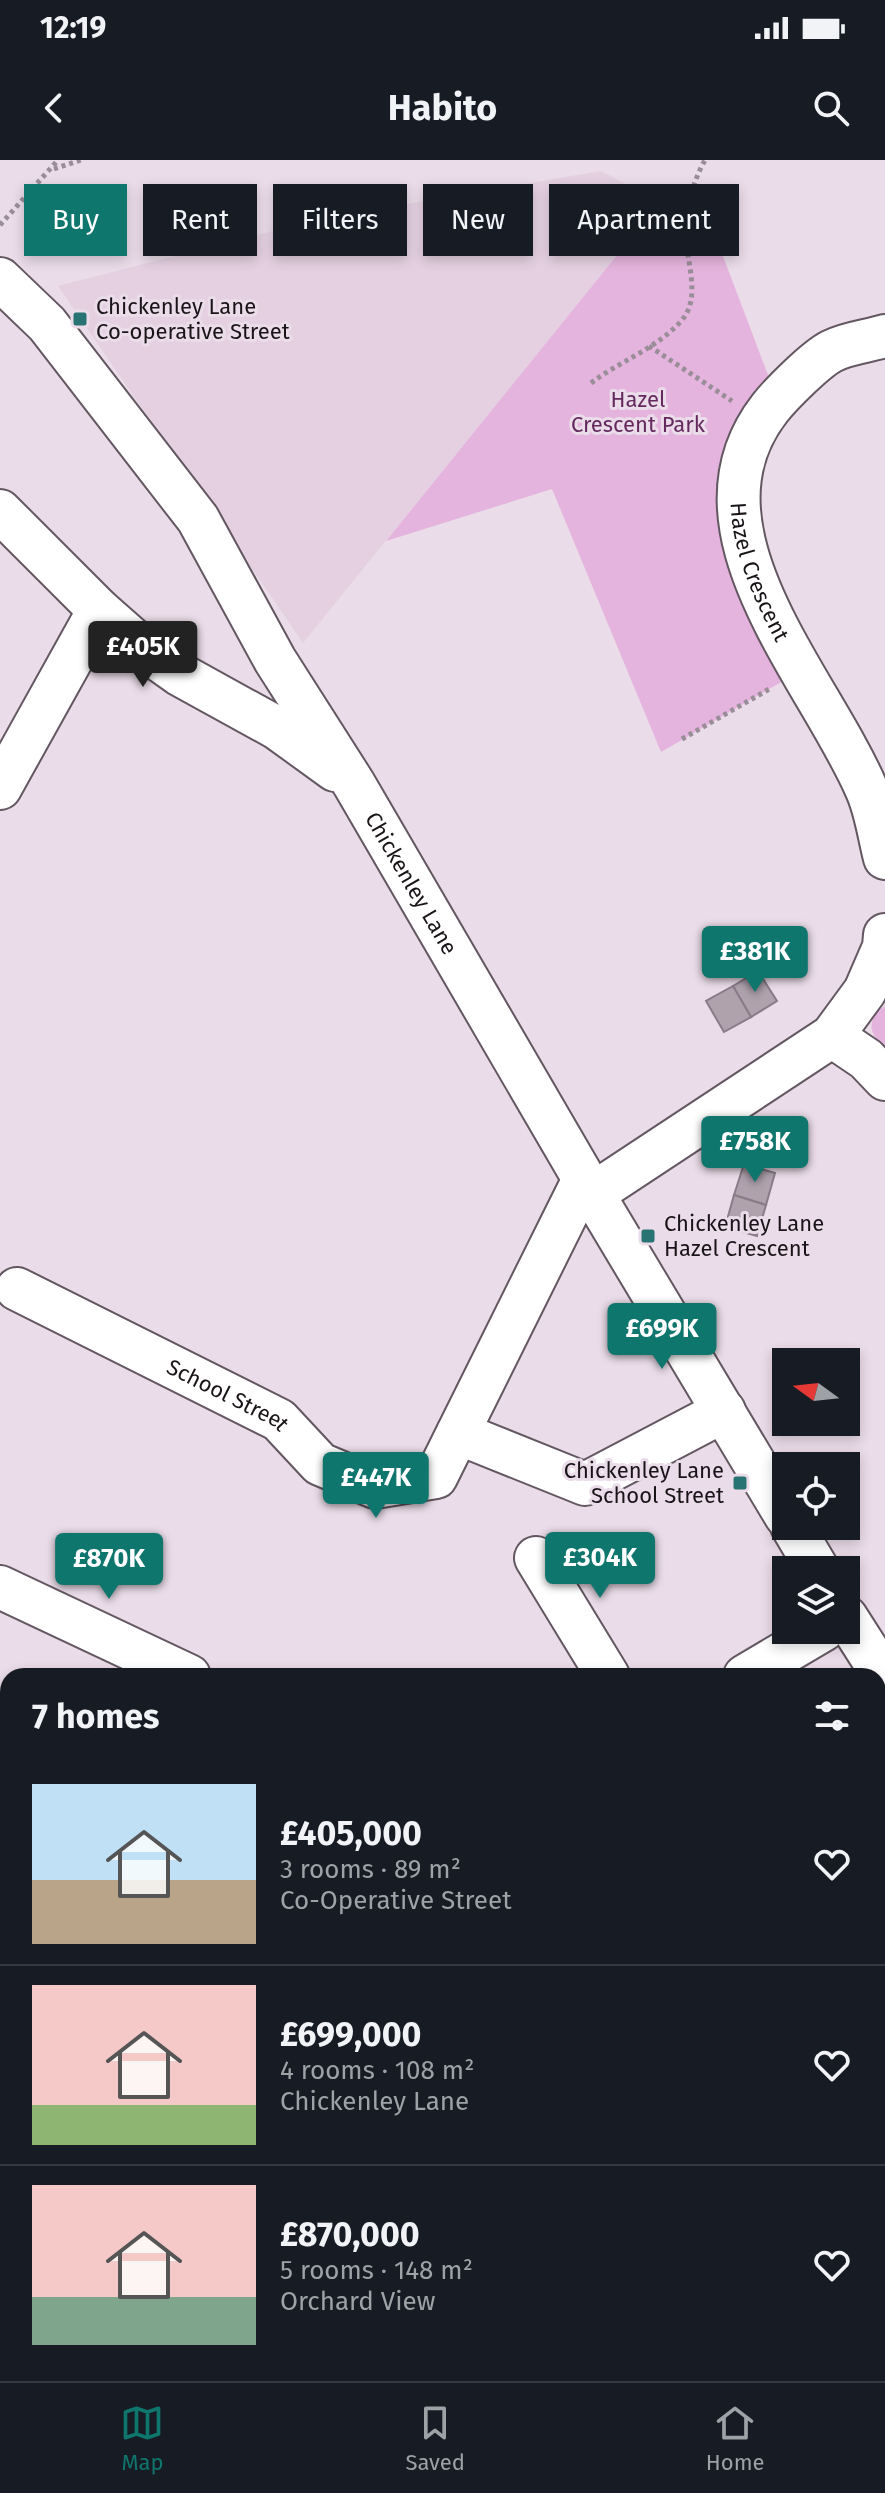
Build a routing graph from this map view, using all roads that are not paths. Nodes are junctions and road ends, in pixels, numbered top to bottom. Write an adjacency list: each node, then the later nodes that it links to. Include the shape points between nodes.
1 (0, 279): 5 (street, Chickenley Lane, via 47,324 198,519)
2 (885, 336): 9 (street, Hazel Crescent, via 832,351 777,399 740,466 738,502 743,545 757,585 868,791)
3 (0, 511): 4 (street)
4 (99, 610): 6 (street, via 179,674); 7 (street)
5 (275, 660): 6 (street); 8 (street, Chickenley Lane)
6 (221, 695): 8 (street)
7 (1, 782)
8 (354, 784): 14 (street, Chickenley Lane)
9 (885, 858)
10 (885, 935): 11 (street)
11 (884, 948): 12 (street, via 865,991)
12 (832, 1036): 13 (street); 14 (street)
13 (885, 1079)
14 (589, 1186): 16 (street, Chickenley Lane); 17 (street, School Street)
15 (17, 1289): 17 (street, School Street, via 279,1420 320,1464 375,1487 436,1477)
16 (724, 1411): 17 (street, via 585,1484); 18 (street, Chickenley Lane)
17 (458, 1433)
18 (772, 1492)
19 (536, 1558): 24 (street)
20 (0, 1587): 23 (street)
21 (860, 1639): 26 (street)
22 (799, 1644): 25 (street)
23 (172, 1668)
24 (603, 1668)
25 (759, 1668)
26 (879, 1668)

